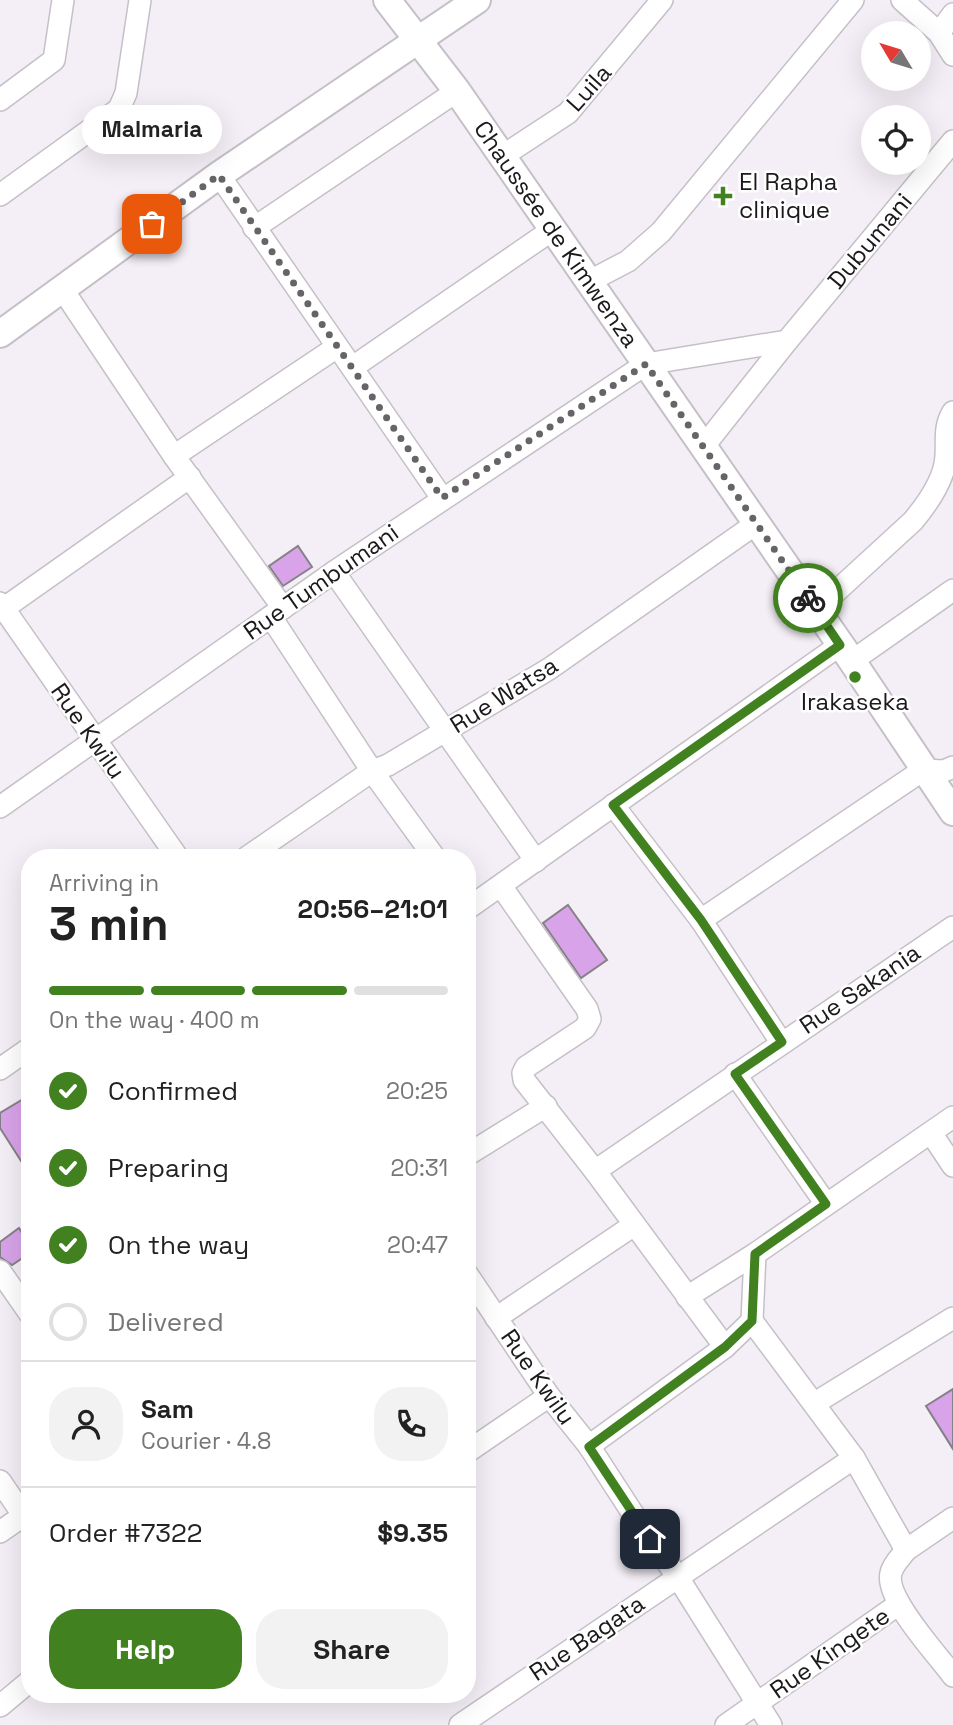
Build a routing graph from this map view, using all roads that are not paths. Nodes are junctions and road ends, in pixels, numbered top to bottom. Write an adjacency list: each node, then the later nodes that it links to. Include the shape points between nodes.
1 (63, 0): 13 (street, via 54,60)
2 (140, 0): 17 (street, via 120,109)
3 (387, 0): 10 (street, Chaussée de Kimwenza)
4 (477, 0): 10 (street)
5 (662, 0): 15 (street, Luila, via 568,113)
6 (853, 0): 20 (street, via 662,232 628,261)
7 (902, 0): 9 (street)
8 (953, 14): 9 (street)
9 (939, 33): 11 (street)
10 (419, 40): 12 (street, Chaussée de Kimwenza); 16 (street)
11 (953, 55)
12 (457, 91): 15 (street, Chaussée de Kimwenza); 18 (street)
13 (0, 100)
14 (953, 141): 23 (street, Dubumani)
15 (501, 158): 19 (street, Chaussée de Kimwenza)
16 (219, 175): 18 (street); 21 (street)
17 (0, 195)
18 (254, 228): 24 (street)
19 (552, 230): 20 (street, Chaussée de Kimwenza); 26 (street)
20 (588, 282): 25 (street, Chaussée de Kimwenza)
21 (64, 290): 22 (street); 29 (street)
22 (0, 334)
23 (787, 341): 25 (street); 28 (street, Dubumani)
24 (337, 347): 26 (street); 29 (street)
25 (646, 364): 28 (street, Chaussée de Kimwenza); 32 (street, Rue Tumbumani)
26 (353, 367): 32 (street)
27 (953, 412): 30 (street, via 945,436)
28 (704, 446): 33 (street, Chaussée de Kimwenza)
29 (174, 456): 31 (street)
30 (950, 459): 37 (street, via 913,521)
31 (190, 477): 36 (street); 38 (street)
32 (442, 498): 34 (street, Rue Tumbumani)
33 (757, 523): 37 (street, Chaussée de Kimwenza); 40 (street, Rue Watsa, via 549,669)
34 (334, 572): 38 (street, Rue Tumbumani); 40 (street)
35 (953, 590): 39 (street)
36 (1, 608): 41 (street, Rue Kwilu)
37 (816, 610): 39 (street, Chaussée de Kimwenza)
38 (277, 612): 41 (street, Rue Tumbumani); 44 (street)
39 (846, 653): 43 (street, Chaussée de Kimwenza); 45 (street)
40 (445, 732): 44 (street, Rue Watsa); 51 (street)
41 (94, 739): 46 (street, Rue Tumbumani); 48 (street, Rue Kwilu)
42 (953, 767): 43 (street)
43 (923, 770): 47 (street, Chaussée de Kimwenza); 54 (street)
44 (372, 771): 49 (street, Rue Watsa); 50 (street)
45 (613, 805): 51 (street); 54 (street)
46 (0, 807)
47 (953, 812)
48 (172, 849)
49 (259, 849)
50 (428, 849)
51 (537, 861): 52 (street)
52 (502, 886): 53 (street); 60 (street, via 590,1019 585,1028 526,1067 524,1080)
53 (476, 901)
54 (701, 920): 56 (street)
55 (953, 927): 56 (street, Rue Sakania)
56 (782, 1042): 59 (street, Rue Sakania)
57 (21, 1054): 58 (street)
58 (0, 1069)
59 (735, 1074): 65 (street, Rue Sakania); 66 (street)
60 (546, 1106): 63 (street); 65 (street)
61 (953, 1117): 62 (street)
62 (931, 1133): 64 (street); 66 (street)
63 (476, 1149)
64 (953, 1166)
65 (595, 1171): 67 (street)
66 (826, 1204): 68 (street)
67 (634, 1225): 70 (street); 71 (street)
68 (755, 1254): 70 (street); 73 (street)
69 (476, 1288): 71 (street, Rue Kwilu)
70 (687, 1297): 74 (street)
71 (496, 1318): 75 (street, Rue Kwilu)
72 (953, 1318): 76 (street)
73 (752, 1321): 74 (street); 76 (street)
74 (725, 1347): 78 (street)
75 (549, 1396): 77 (street); 78 (street, Rue Kwilu)
76 (815, 1403): 79 (street)
77 (476, 1446)
78 (589, 1447): 86 (street, Rue Kwilu)
79 (854, 1458): 85 (street); 86 (street, Rue Bagata)
80 (0, 1481): 81 (street)
81 (21, 1508)
82 (953, 1518): 85 (street)
83 (21, 1521): 84 (street)
84 (0, 1532)
85 (906, 1550): 87 (street, via 891,1574)
86 (677, 1576): 90 (street, Rue Kwilu); 92 (street, Rue Bagata)
87 (899, 1604): 88 (street); 90 (street, Rue Kingete)
88 (953, 1676)
89 (21, 1688): 91 (street)
90 (758, 1704): 93 (street, Rue Kingete); 94 (street, Rue Kwilu)
91 (0, 1706)
92 (460, 1725)
93 (726, 1725)
94 (771, 1725)

